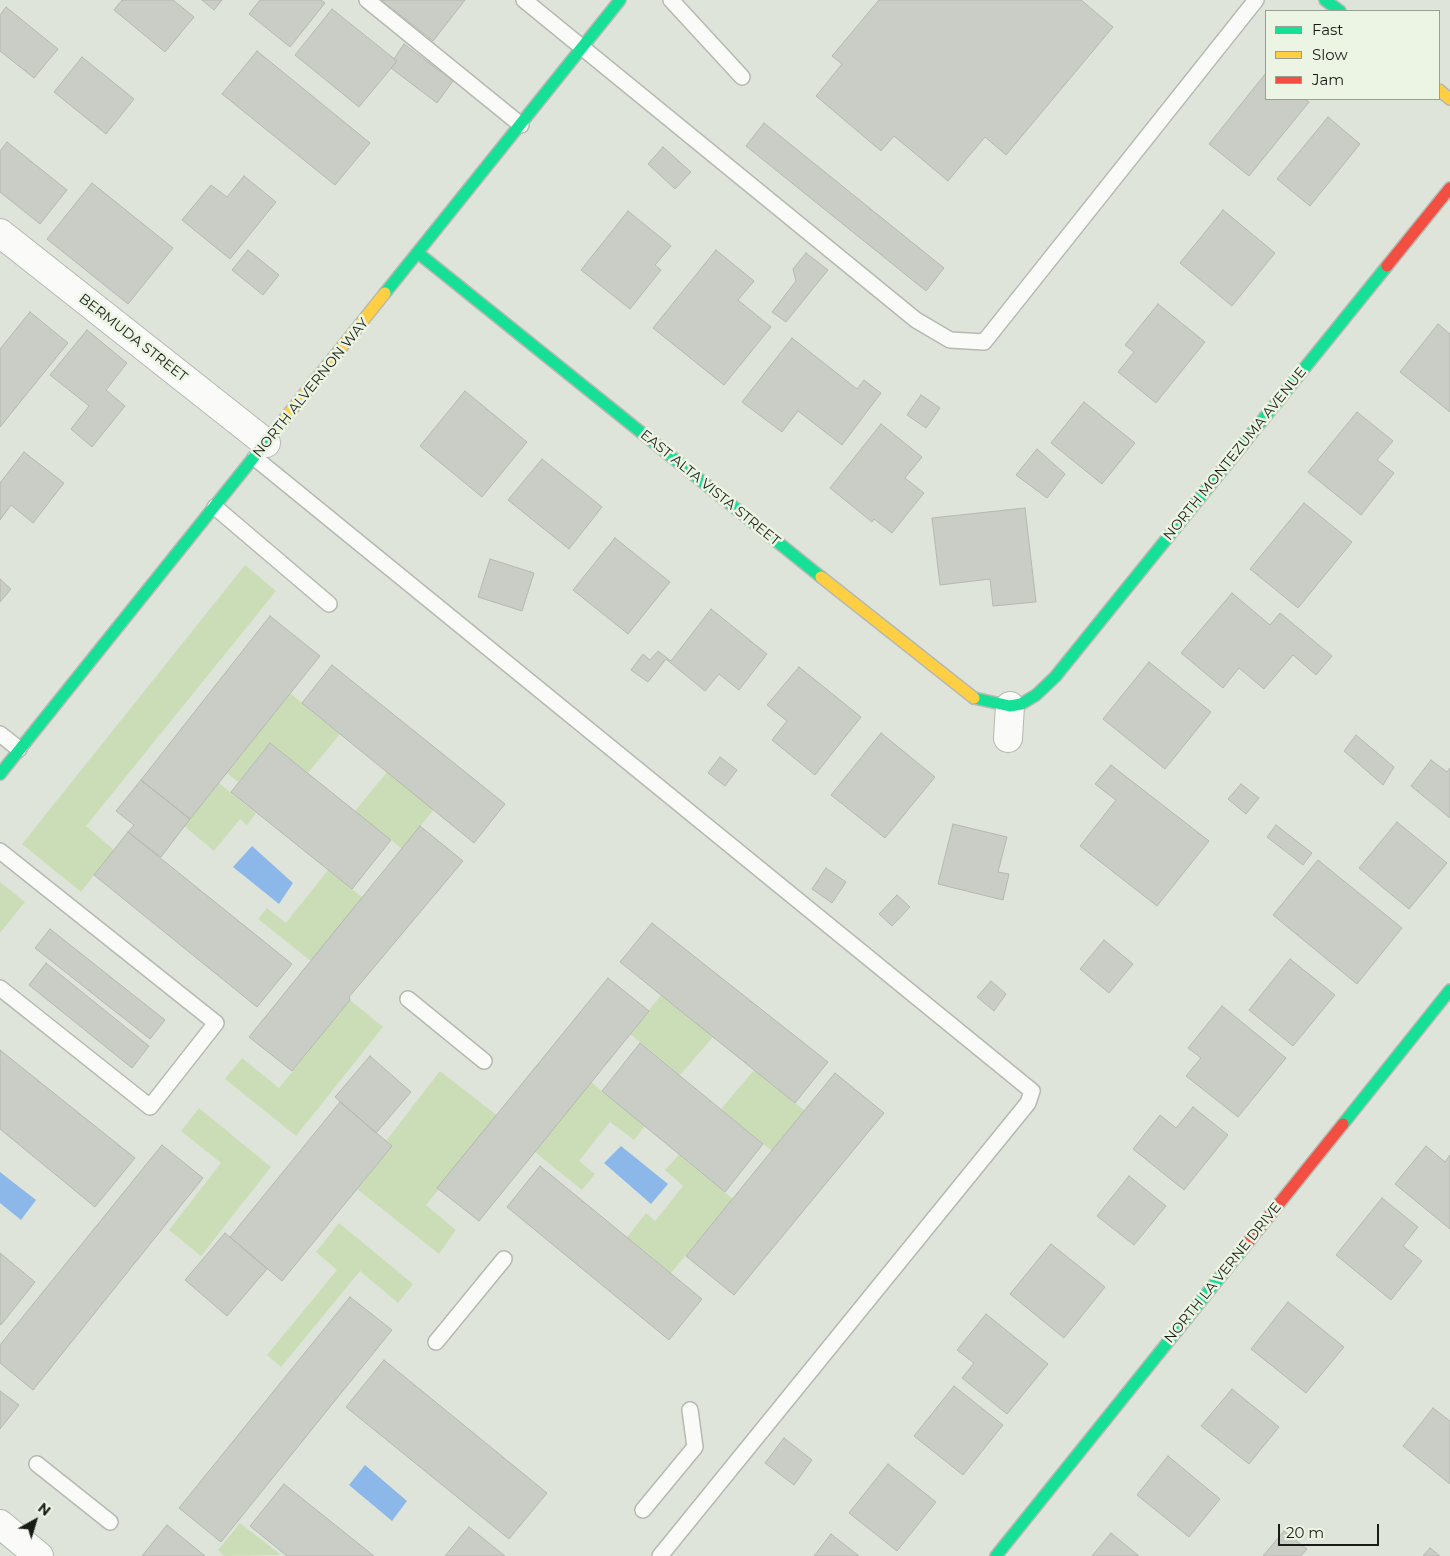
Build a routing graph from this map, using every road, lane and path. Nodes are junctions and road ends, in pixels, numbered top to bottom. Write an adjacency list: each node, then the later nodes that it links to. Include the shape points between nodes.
1 (368, 0): 12 (lane)
2 (524, 0): 8 (lane)
3 (620, 0): 8 (street, NORTH ALVERNON WAY)
4 (671, 0): 9 (lane)
5 (1256, 0): 8 (lane, via 984,342 950,340 916,320)
6 (1326, 0): 7 (street)
7 (1339, 10)
8 (582, 48): 12 (street, NORTH ALVERNON WAY)
9 (742, 77)
10 (1440, 91): 11 (street)
11 (1450, 99)
12 (521, 124): 15 (street, NORTH ALVERNON WAY)
13 (1450, 188): 19 (street, NORTH MONTEZUMA AVENUE, via 1055,677 1029,699)
14 (0, 233): 16 (street, BERMUDA STREET)
15 (418, 254): 16 (street, NORTH ALVERNON WAY); 19 (street, EAST ALTA VISTA STREET, via 954,684 975,699)
16 (260, 451): 17 (street, NORTH ALVERNON WAY); 37 (lane, via 1032,1091 1028,1103)
17 (215, 507): 18 (lane); 22 (street, NORTH ALVERNON WAY)
18 (330, 604)
19 (1010, 706): 21 (street)
20 (0, 734): 22 (lane)
21 (1008, 738)
22 (19, 750): 23 (street, NORTH ALVERNON WAY)
23 (0, 774)
24 (0, 851): 25 (lane, via 216,1023 150,1107)
25 (0, 988)
26 (1450, 990): 38 (street, NORTH LA VERNE DRIVE)
27 (408, 999): 28 (lane)
28 (484, 1061)
29 (504, 1258): 30 (lane)
30 (436, 1342)
31 (690, 1410): 33 (lane, via 695,1447)
32 (37, 1464): 34 (lane)
33 (643, 1510)
34 (110, 1522)
35 (0, 1524): 36 (street)
36 (39, 1556)
37 (660, 1556)
38 (996, 1556)

